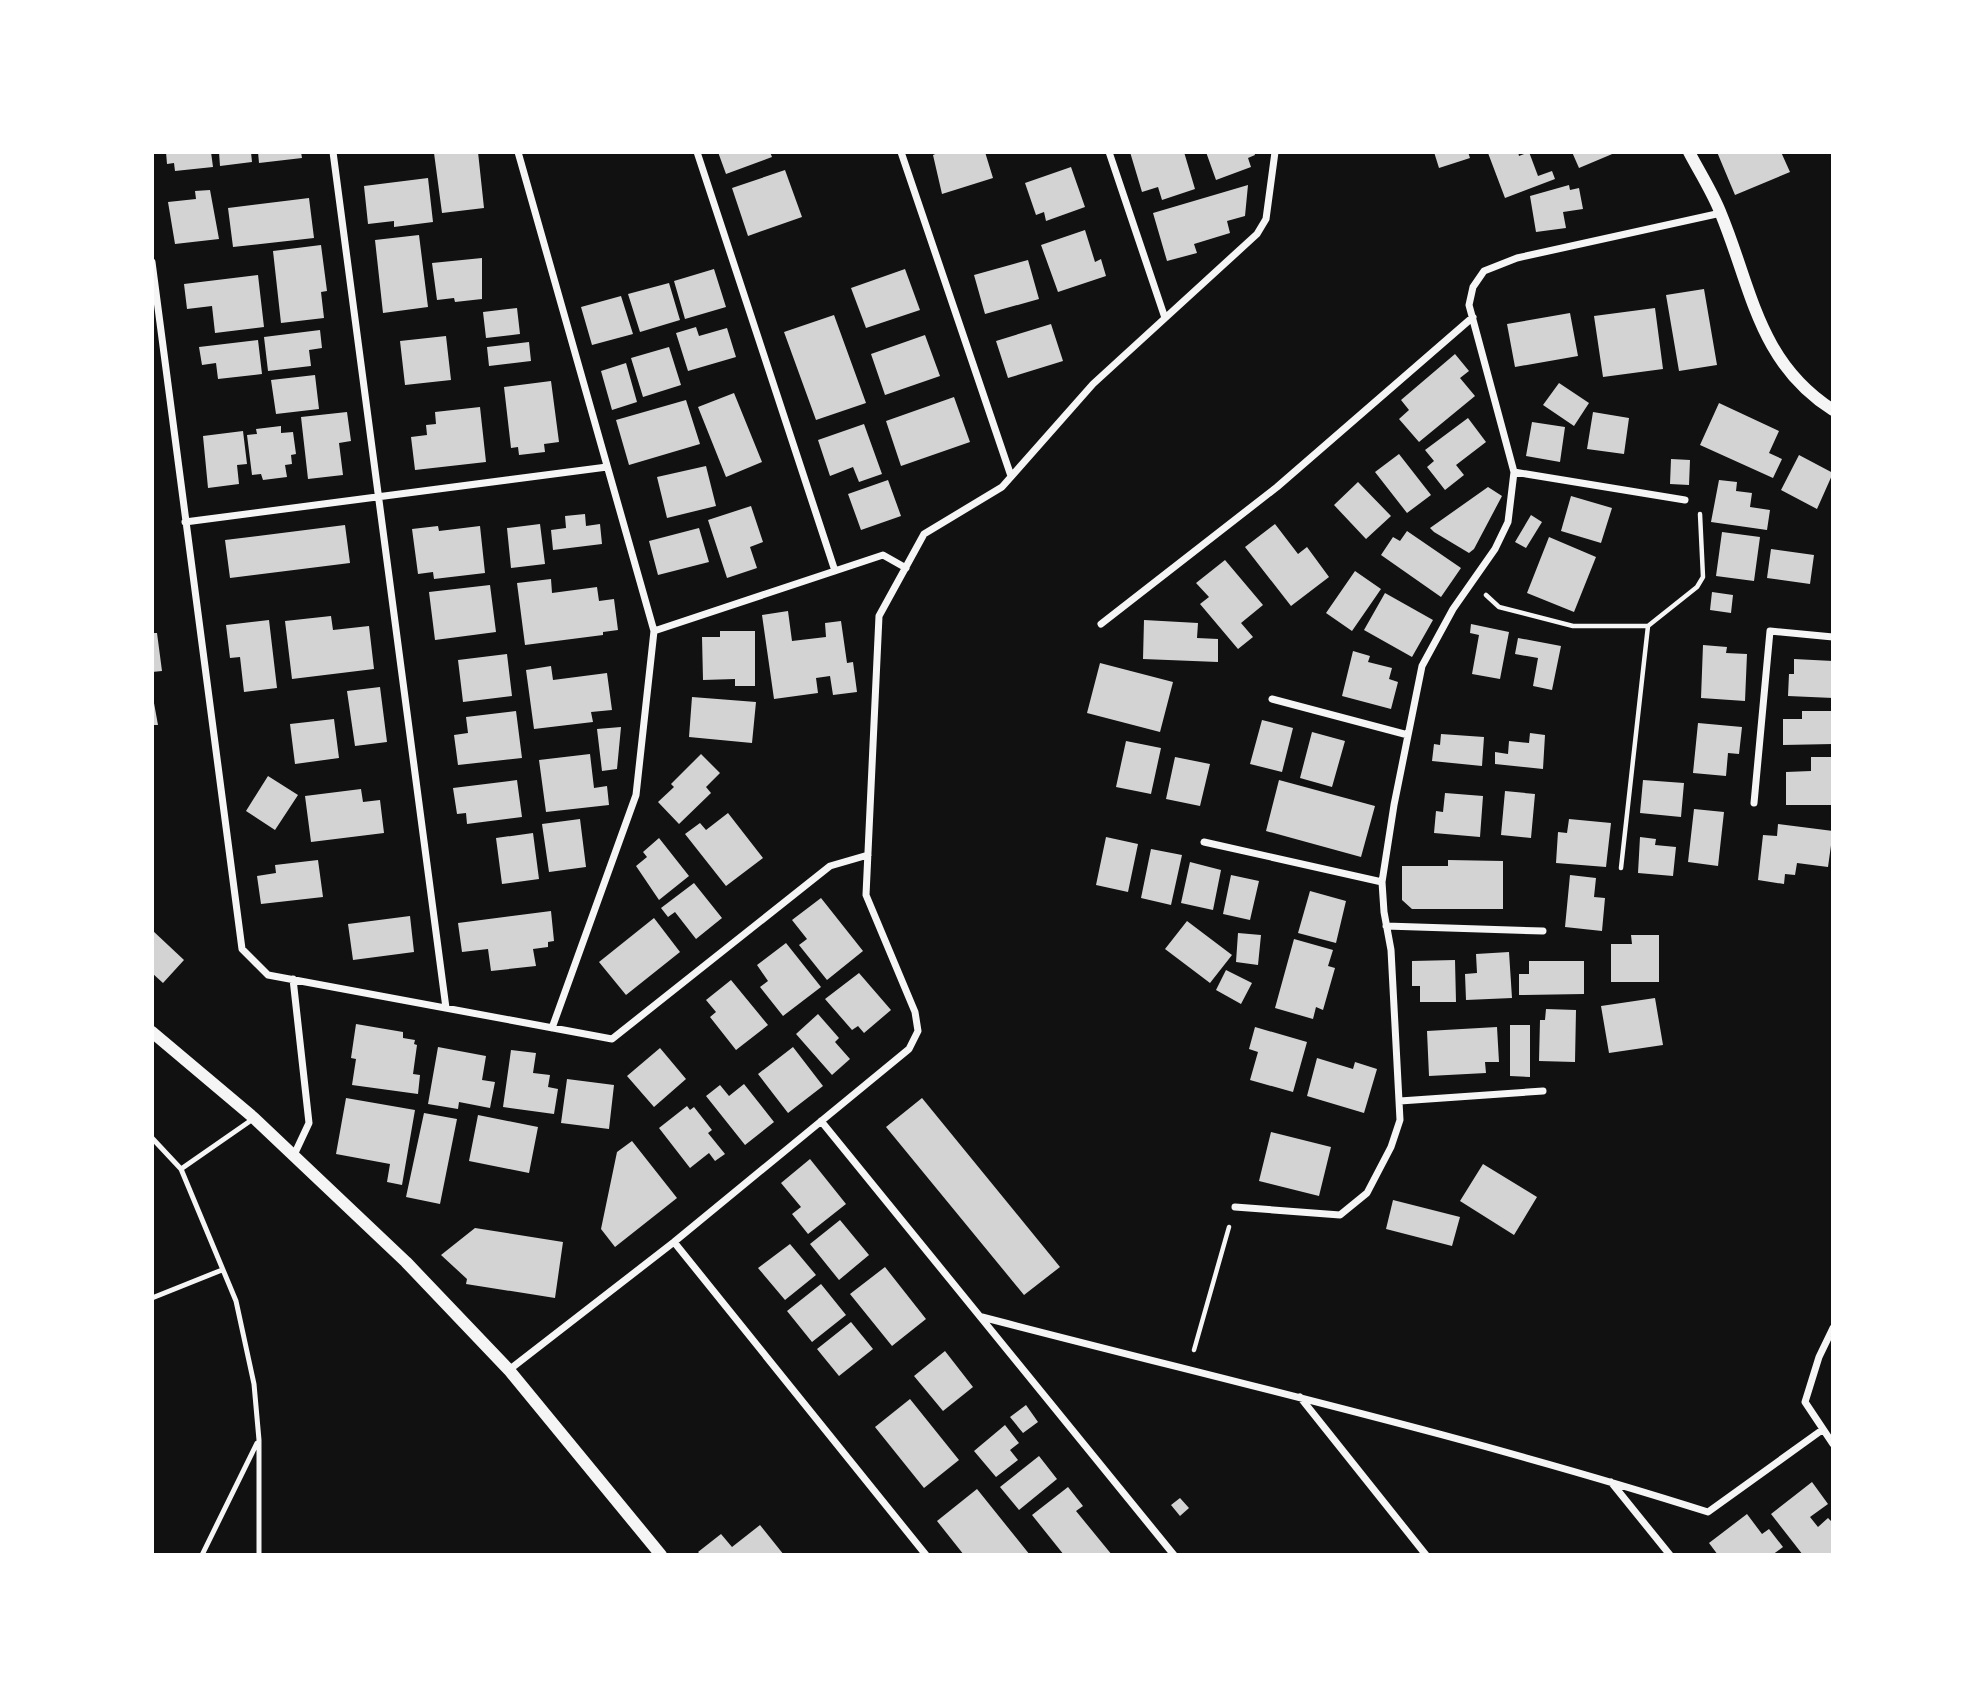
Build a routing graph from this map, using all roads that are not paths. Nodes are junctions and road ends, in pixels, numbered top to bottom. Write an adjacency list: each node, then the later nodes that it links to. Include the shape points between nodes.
1 (333, 152): 16 (street)
2 (518, 152): 13 (street)
3 (697, 152): 20 (street)
4 (901, 152): 15 (street)
5 (1109, 152): 11 (street)
6 (1275, 152): 11 (street, via 1266,219 1257,234)
7 (1689, 152): 8 (street)
8 (1721, 214): 10 (street, via 1517,258 1484,271 1469,304); 12 (street, via 1760,327 1785,366)
9 (152, 262): 18 (street)
10 (1473, 317): 14 (street); 21 (street, via 1277,487)
11 (1165, 318): 15 (street, via 1093,384)
12 (1833, 410)
13 (607, 467): 16 (street); 22 (street)
14 (1514, 472): 17 (street); 25 (street, via 1508,522 1422,666)
15 (1011, 476): 19 (street, via 924,534)
16 (378, 497): 18 (street); 33 (street)
17 (1685, 500)
18 (185, 522): 32 (street, via 242,949 268,975)
19 (906, 568): 20 (street, via 883,555); 28 (street, via 880,616)
20 (835, 571): 22 (street)
21 (1101, 624)
22 (654, 631): 34 (street, via 636,794)
23 (1833, 637): 26 (street, via 1770,631)
24 (1272, 699): 25 (street)
25 (1408, 734): 29 (street)
26 (1754, 803)
27 (1204, 842): 29 (street)
28 (868, 855): 34 (street, via 830,866 612,1039); 39 (street, via 866,895 915,1012 918,1031 909,1049)
29 (1382, 882): 30 (street)
30 (1387, 926): 31 (street); 37 (street)
31 (1543, 931)
32 (293, 979): 33 (street); 41 (street, via 309,1123)
33 (446, 1008): 34 (street)
34 (552, 1028)
35 (152, 1031): 38 (street)
36 (1543, 1091): 37 (street)
37 (1399, 1101): 43 (street, via 1400,1120 1391,1147 1367,1193 1340,1215)
38 (254, 1118): 41 (street); 42 (lane)
39 (821, 1121): 44 (street); 47 (street)
40 (152, 1138): 42 (lane)
41 (294, 1156): 49 (street, via 406,1262)
42 (181, 1170): 45 (lane)
43 (1234, 1208)
44 (674, 1242): 49 (street); 58 (street)
45 (222, 1270): 46 (lane); 52 (lane, via 236,1301 254,1384)
46 (152, 1298)
47 (982, 1317): 50 (street); 59 (street)
48 (1833, 1328): 51 (street, via 1805,1402)
49 (509, 1370): 57 (street)
50 (1300, 1397): 54 (street); 60 (street)
51 (1822, 1430): 53 (street); 54 (street, via 1708,1511)
52 (259, 1440): 55 (lane); 56 (lane)
53 (1833, 1444)
54 (1610, 1480): 61 (street)
55 (202, 1555)
56 (259, 1555)
57 (661, 1555)
58 (926, 1555)
59 (1174, 1555)
60 (1426, 1555)
61 (1670, 1555)

